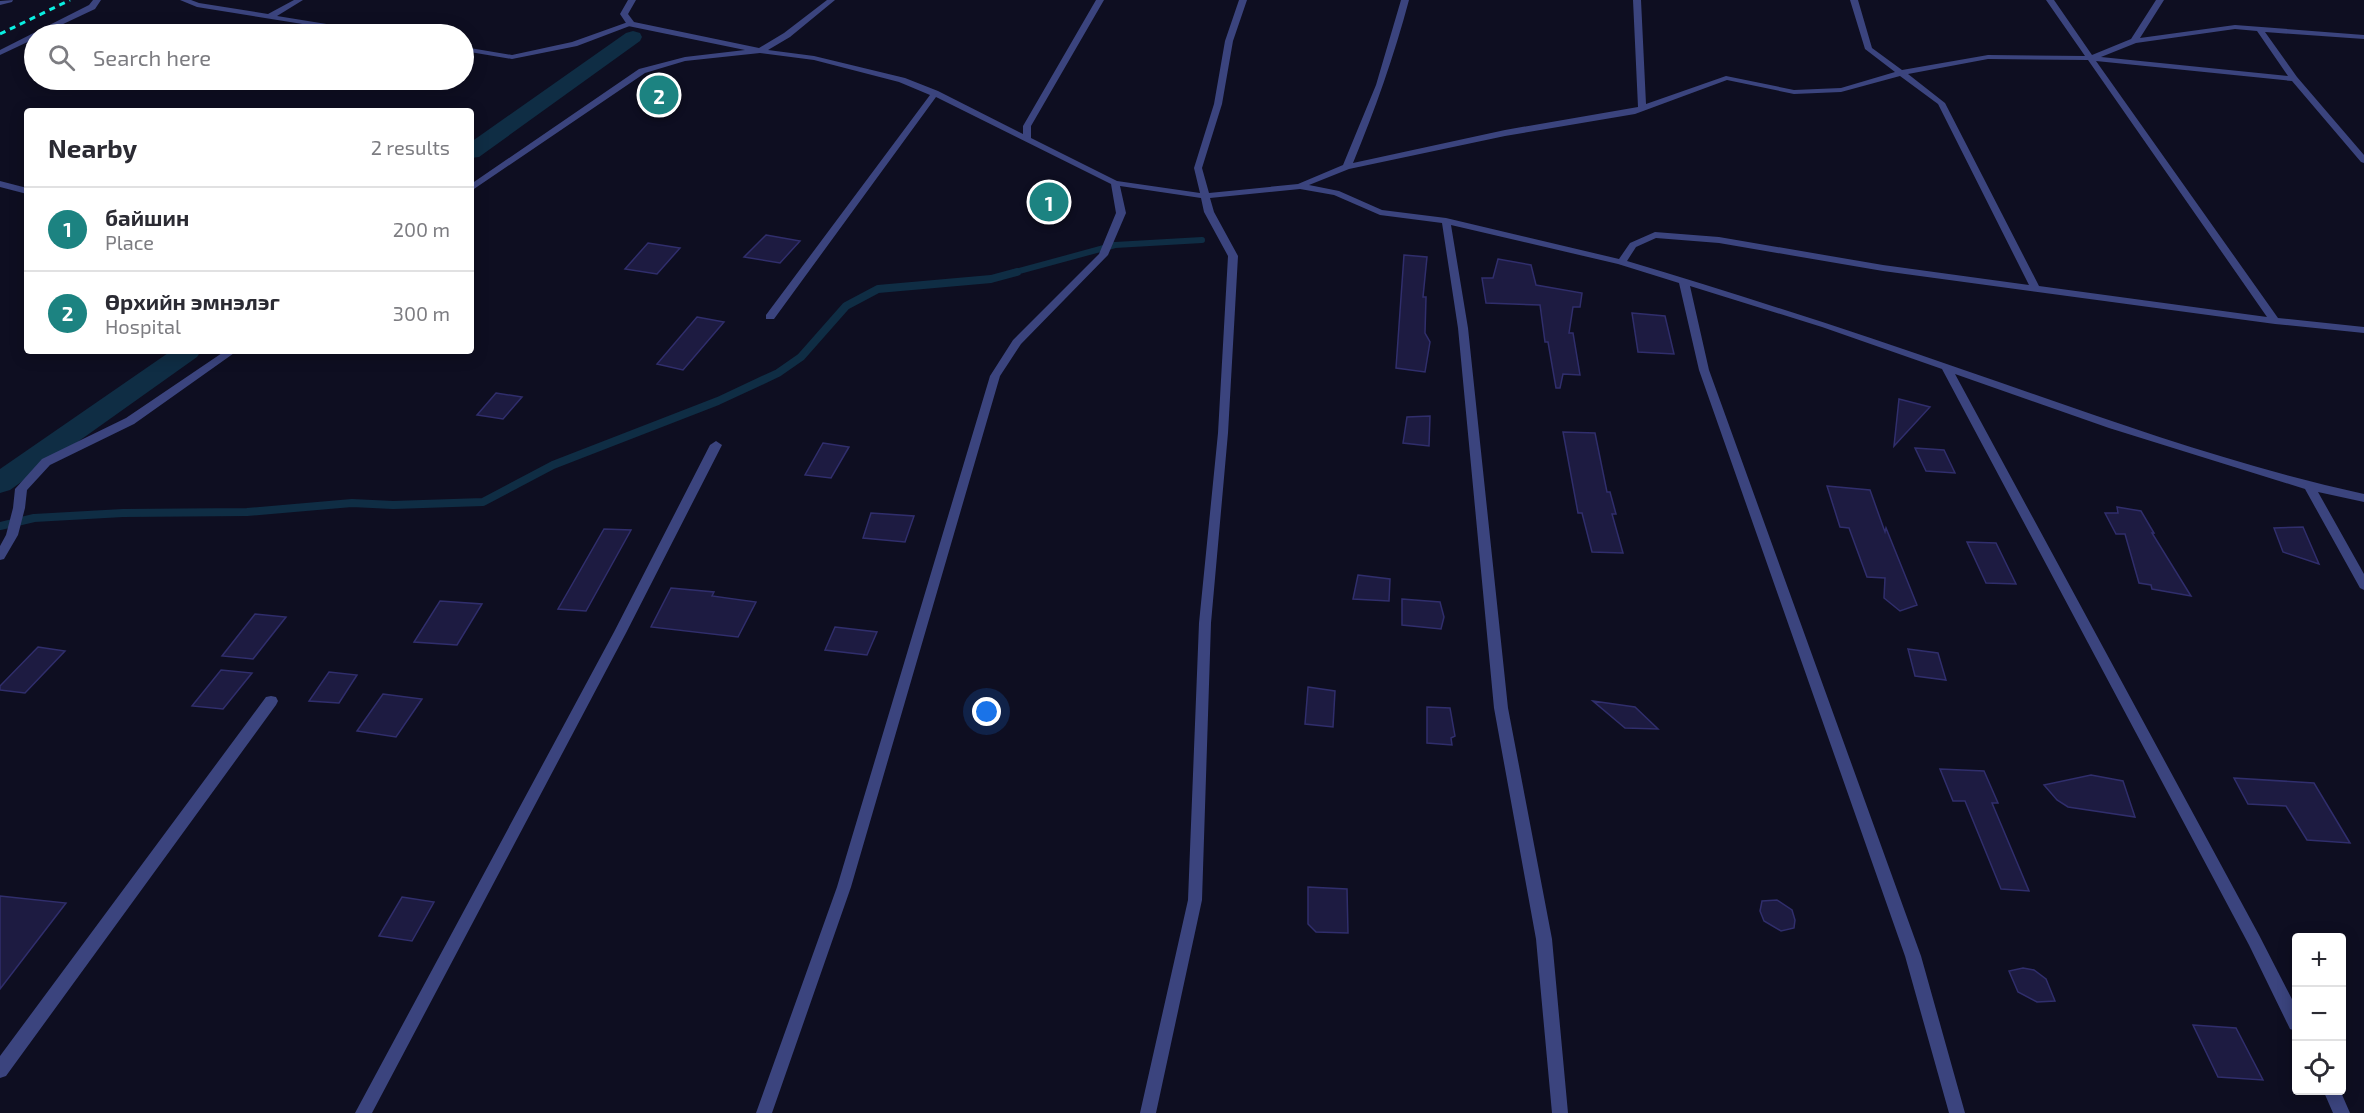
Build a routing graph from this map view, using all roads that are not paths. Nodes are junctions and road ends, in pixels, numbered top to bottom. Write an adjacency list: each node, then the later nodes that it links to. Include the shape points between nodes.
1 (9, 0): 14 (street)
2 (96, 0): 16 (street, via 92,7)
3 (184, 0): 15 (street)
4 (299, 0): 15 (street)
5 (632, 0): 18 (street, via 624,14)
6 (831, 0): 24 (street)
7 (1100, 0): 31 (street, via 1027,126)
8 (1243, 0): 39 (street, via 1198,168)
9 (1405, 0): 33 (street, via 1372,110)
10 (1637, 0): 30 (street)
11 (1854, 0): 27 (street, via 1869,49)
12 (2050, 0): 26 (street)
13 (2160, 0): 22 (street)
14 (0, 3)
15 (270, 17): 17 (street)
16 (58, 24)
17 (313, 24)
18 (631, 24): 23 (street, via 574,44 512,57); 24 (street)
19 (2259, 29): 20 (street); 22 (street, via 2235,27); 28 (street)
20 (2364, 37)
21 (24, 41): 25 (street)
22 (2134, 41): 26 (street)
23 (474, 51)
24 (760, 51): 29 (street, via 814,58 902,80); 36 (street, via 685,59 642,71)
25 (0, 53)
26 (2091, 58): 27 (street, via 1988,57); 28 (street); 45 (street)
27 (1901, 73): 30 (street, via 1841,90 1794,92 1726,78); 43 (street, via 1941,103)
28 (2294, 78): 32 (street)
29 (935, 93): 31 (street); 44 (street)
30 (1642, 109): 33 (street)
31 (1027, 139): 34 (street)
32 (2364, 160)
33 (1347, 167): 37 (street)
34 (1115, 183): 39 (street); 59 (street, via 1121,213 1103,255 1017,342 995,376 844,887)
35 (0, 184): 38 (street)
36 (474, 186)
37 (1300, 186): 39 (street); 40 (street, via 1336,193 1380,212)
38 (24, 190)
39 (1203, 196): 60 (street, via 1233,256 1223,433 1205,623 1195,900)
40 (1446, 221): 41 (street); 61 (street, via 1463,328 1501,708 1544,939)
41 (1621, 262): 42 (street); 43 (street, via 1633,245 1655,235 1719,240)
42 (1684, 282): 48 (street, via 1826,325); 62 (street, via 1704,370 1913,956)
43 (2036, 289): 45 (street)
44 (770, 317)
45 (2275, 321): 46 (street)
46 (2364, 330)
47 (228, 354): 52 (street, via 130,421 46,462 21,489 12,535)
48 (1947, 368): 50 (street); 55 (street)
49 (716, 445): 58 (street, via 615,644)
50 (2309, 486): 51 (street); 53 (street)
51 (2364, 498)
52 (0, 556)
53 (2364, 585)
54 (271, 701): 56 (street)
55 (2292, 1015)
56 (0, 1070)
57 (2333, 1095): 63 (street)
58 (363, 1113)
59 (764, 1113)
60 (1148, 1113)
61 (1560, 1113)
62 (1957, 1113)
63 (2342, 1113)

